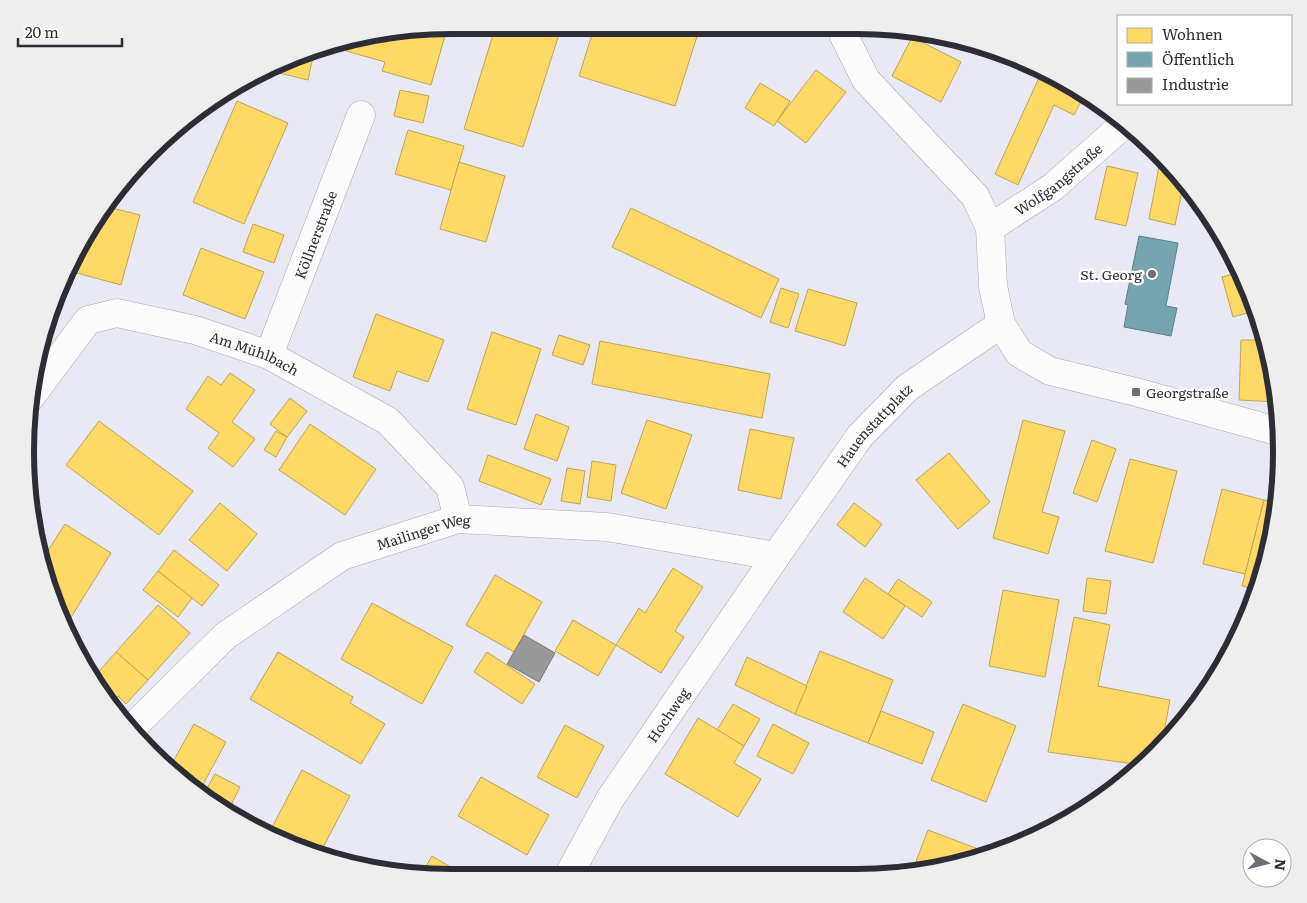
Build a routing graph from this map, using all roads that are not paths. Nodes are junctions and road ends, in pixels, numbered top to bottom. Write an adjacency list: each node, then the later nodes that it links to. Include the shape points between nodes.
1 (844, 34): 4 (street, via 866,80 975,196)
2 (361, 116): 6 (street, Köllnerstraße)
3 (1120, 128): 4 (street, Wolfgangstraße, via 1053,187)
4 (990, 228): 5 (street, via 993,286)
5 (1001, 324): 8 (street, via 1019,353 1050,371); 10 (street, Hauenstattplatz, via 907,388 860,436)
6 (269, 355): 7 (street, Am Mühlbach, via 195,330 117,312 88,320); 9 (street, Am Mühlbach, via 388,421 450,487)
7 (39, 385)
8 (1272, 430)
9 (458, 519): 10 (street, Mailinger Weg, via 607,527); 11 (street, Mailinger Weg, via 342,556 225,636)
10 (776, 556): 12 (street, Hochweg, via 610,799)
11 (135, 725)
12 (572, 869)

